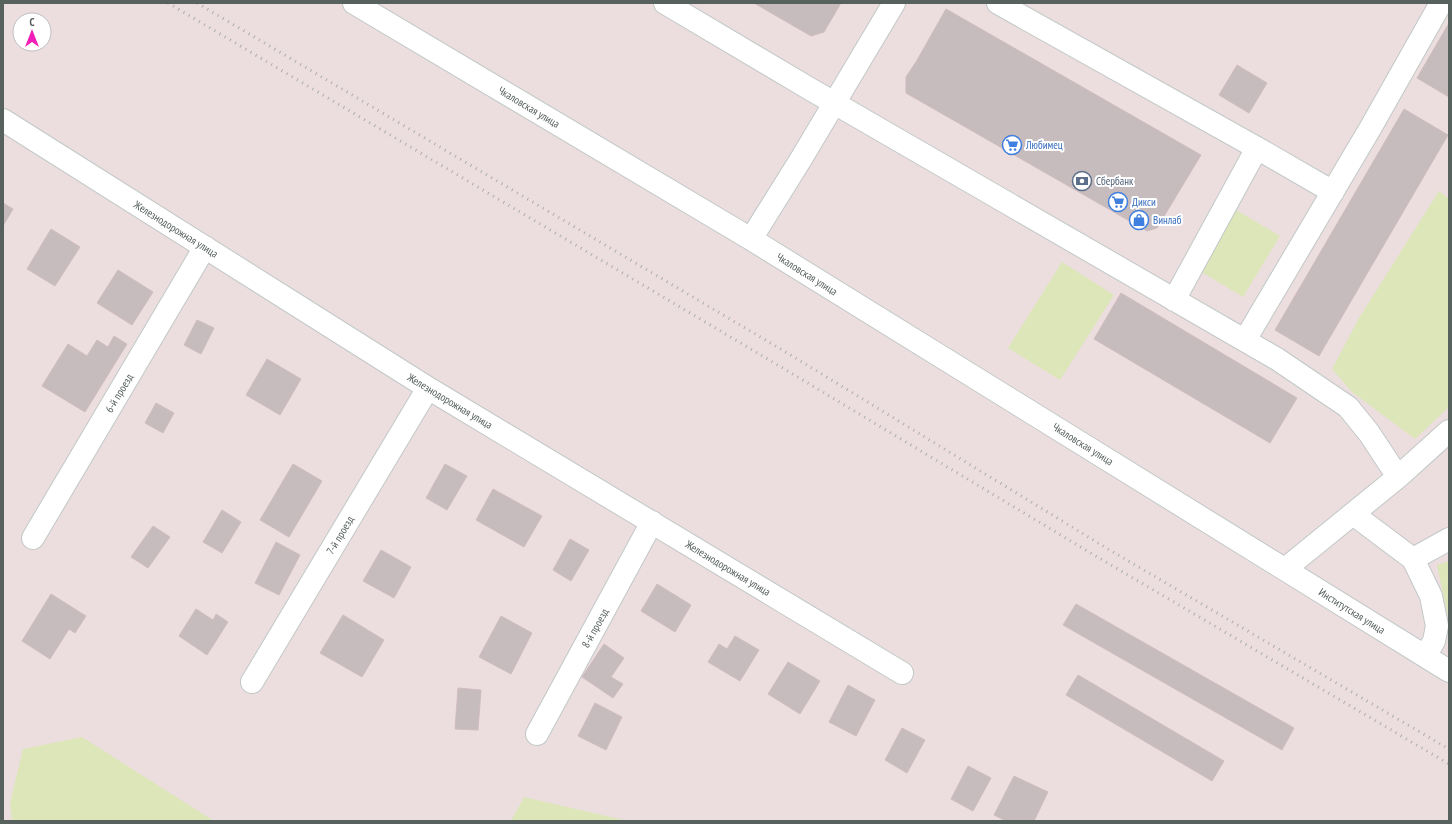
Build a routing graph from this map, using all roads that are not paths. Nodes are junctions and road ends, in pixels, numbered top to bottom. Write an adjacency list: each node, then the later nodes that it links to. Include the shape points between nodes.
1 (354, 3): 10 (street, Чкаловская улица)
2 (665, 3): 6 (street)
3 (894, 3): 6 (street)
4 (998, 3): 8 (street)
5 (1441, 3): 9 (street)
6 (834, 103): 10 (street); 12 (street)
7 (3, 120): 11 (street, Железнодорожная улица)
8 (1257, 148): 9 (street); 12 (street)
9 (1333, 192): 13 (street)
10 (751, 239): 21 (street, Чкаловская улица)
11 (205, 247): 14 (street, Железнодорожная улица); 19 (street, 6-й проезд)
12 (1174, 300): 13 (street)
13 (1245, 340): 16 (street, via 1348,407)
14 (428, 388): 18 (street, Железнодорожная улица); 27 (street, 7-й проезд)
15 (1449, 430): 16 (street)
16 (1398, 477): 17 (street)
17 (1353, 514): 22 (street); 23 (street)
18 (652, 522): 26 (street, Железнодорожная улица); 28 (street, 8-й проезд)
19 (33, 538)
20 (1449, 539): 22 (street)
21 (1256, 551): 23 (street, Институтская улица)
22 (1413, 559): 24 (street, via 1432,596 1437,626 1434,641)
23 (1285, 569): 24 (street, Институтская улица)
24 (1425, 656): 25 (street, Институтская улица)
25 (1449, 670)
26 (902, 673)
27 (252, 682)
28 (537, 734)

